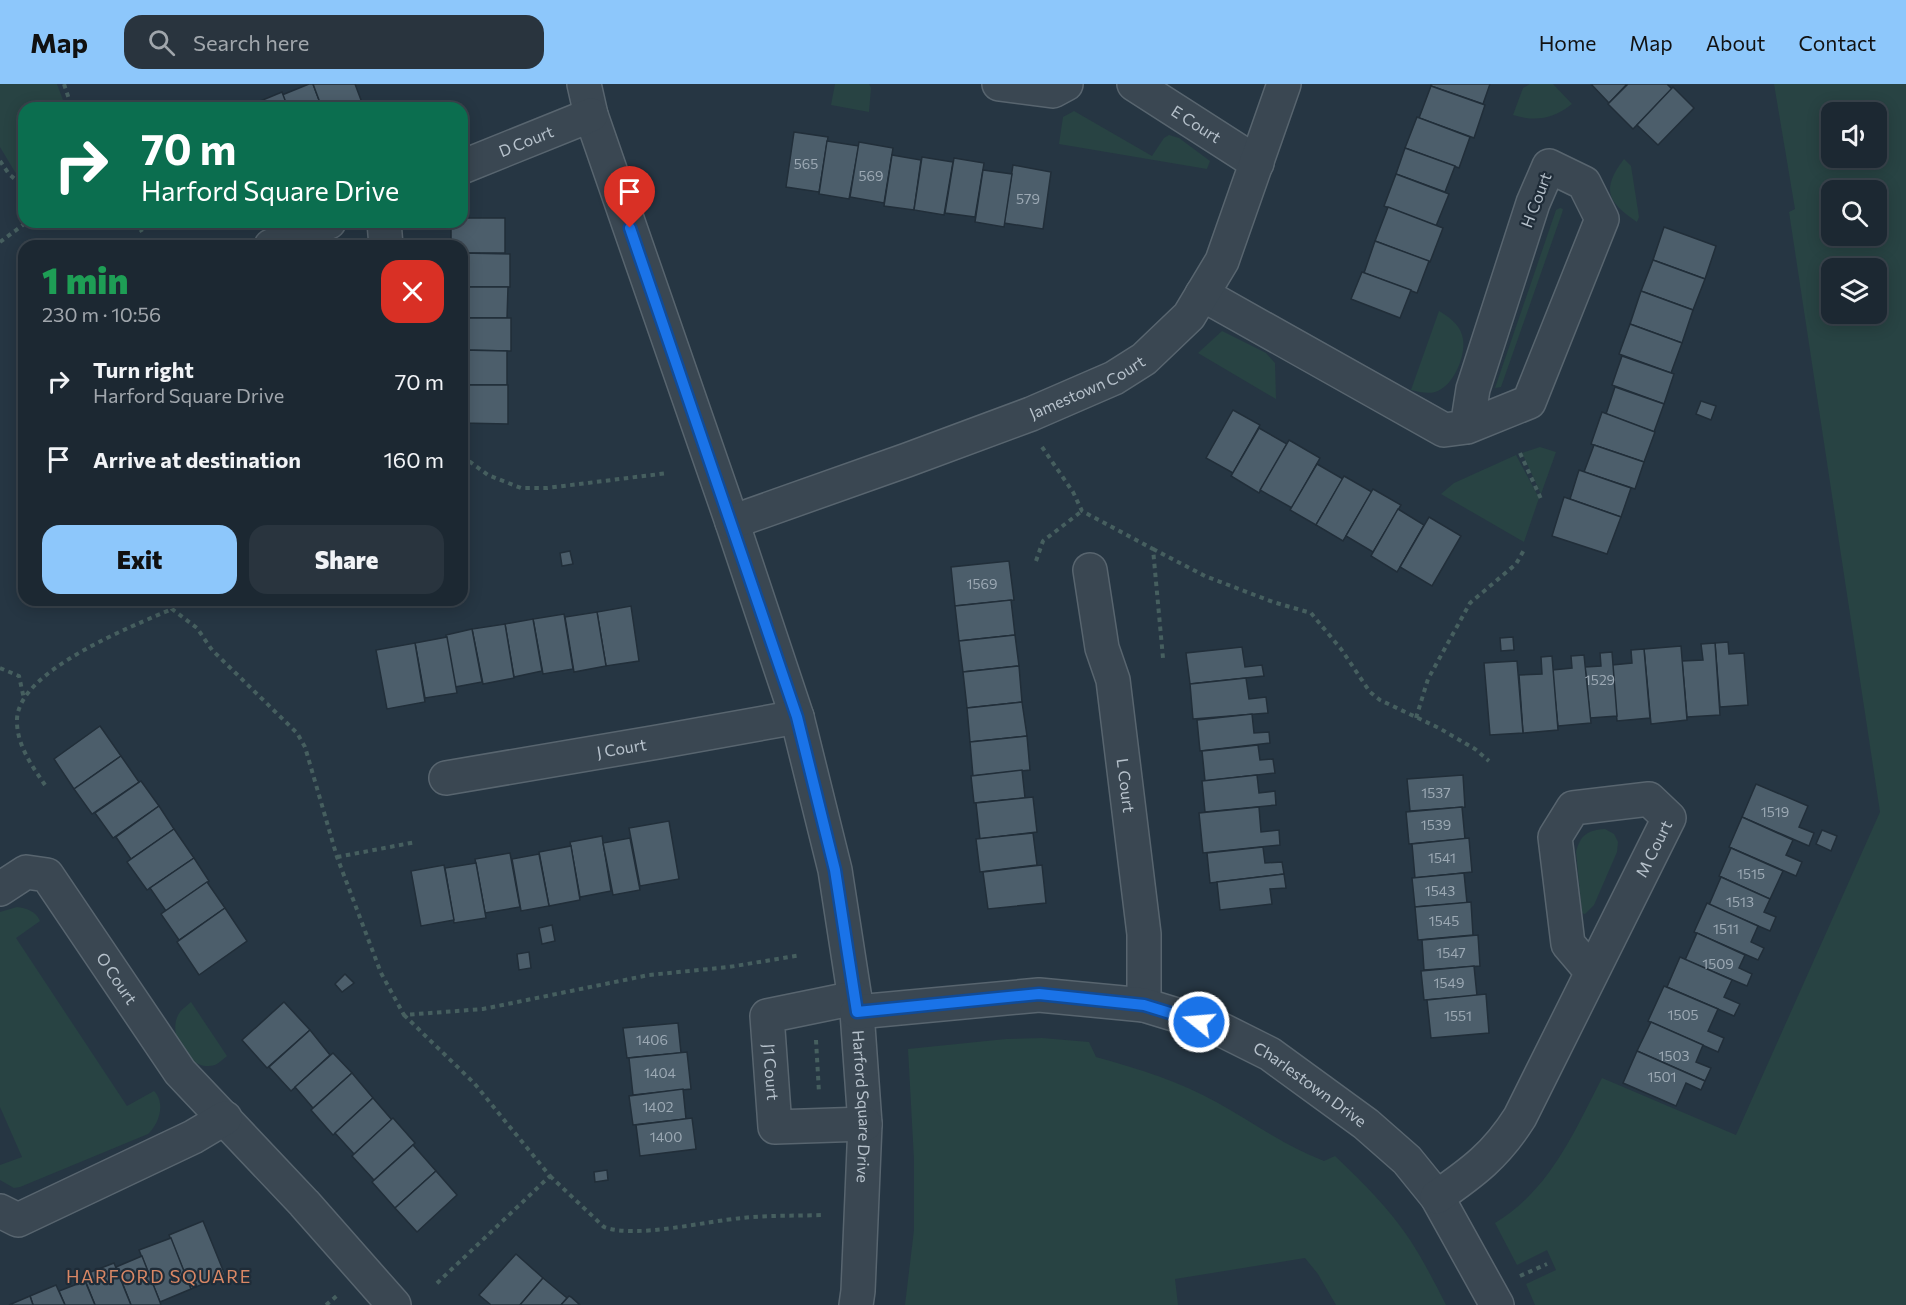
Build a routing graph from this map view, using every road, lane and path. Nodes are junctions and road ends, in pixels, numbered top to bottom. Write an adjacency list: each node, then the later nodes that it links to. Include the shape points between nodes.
1 (64, 84): 7 (path)
2 (584, 84): 8 (street, Harford Square Drive)
3 (999, 84): 4 (street, via 1053,91)
4 (1066, 84)
5 (1134, 84): 10 (street, E Court)
6 (1284, 84): 10 (street, Jamestown Court)
7 (70, 102)
8 (591, 115): 11 (street, D Court); 27 (street, Harford Square Drive)
9 (0, 160): 12 (path)
10 (1257, 163): 19 (street, Jamestown Court, via 1222,261)
11 (468, 165)
12 (18, 182)
13 (19, 228): 18 (path)
14 (140, 228): 16 (path)
15 (314, 228): 17 (street)
16 (142, 232)
17 (286, 240)
18 (0, 242)
19 (1202, 294): 20 (street, H Court, via 1444,430); 27 (street, Jamestown Court, via 1189,316 1161,343 1114,378 908,460)
20 (1467, 427): 20 (street, H Court, via 1528,402 1602,219 1584,183 1549,166 1533,203 1473,390)
21 (1041, 445): 26 (path)
22 (1520, 453): 25 (path)
23 (468, 460): 24 (path, via 488,475 521,488)
24 (668, 473)
25 (1542, 501)
26 (1082, 511): 28 (path); 30 (path, via 1043,541)
27 (732, 522): 37 (street, Harford Square Drive)
28 (1153, 549): 34 (path); 38 (path, via 1205,576 1311,613 1370,692)
29 (1524, 550): 38 (path, via 1516,564 1470,603 1428,679)
30 (1036, 561)
31 (1090, 570): 48 (street, L Court, via 1102,648 1113,680 1144,934)
32 (171, 606): 33 (path)
33 (172, 609): 36 (path, via 106,639 45,675); 43 (path, via 197,628 212,650 297,733 305,747)
34 (1163, 658)
35 (0, 668): 36 (path, via 19,676)
36 (24, 699): 41 (path, via 17,718 20,734 26,757)
37 (797, 717): 40 (street, J Court); 47 (street, Harford Square Drive, via 835,870)
38 (1416, 718): 39 (path, via 1475,749)
39 (1489, 761)
40 (446, 778)
41 (45, 786)
42 (416, 842): 43 (path)
43 (337, 857): 49 (path, via 381,973)
44 (0, 889): 52 (street, O Court, via 26,872 47,875 180,1072)
45 (801, 955): 49 (path, via 649,975 483,1009)
46 (1591, 971): 46 (street, M Court, via 1669,818 1650,799 1573,808 1555,837 1568,944); 55 (street, M Court, via 1506,1140 1479,1168)
47 (856, 1005): 48 (street, Charlestown Drive, via 1039,994); 53 (street, Harford Square Drive); 53 (street, J1 Court, via 767,1016 775,1127)
48 (1144, 1005): 55 (street, Charlestown Drive, via 1216,1027 1270,1054 1366,1124 1407,1160)
49 (404, 1015): 54 (path, via 474,1083)
50 (816, 1039): 51 (path)
51 (819, 1094)
52 (225, 1118): 56 (street, via 18,1220); 59 (street, O Court)
53 (865, 1124): 60 (street, Harford Square Drive)
54 (550, 1176): 57 (path, via 604,1227 615,1231 744,1217); 58 (path)
55 (1437, 1197): 61 (street, Charlestown Drive)
56 (0, 1212)
57 (822, 1215)
58 (434, 1286)
59 (394, 1305)
60 (855, 1305)
61 (1497, 1305)

